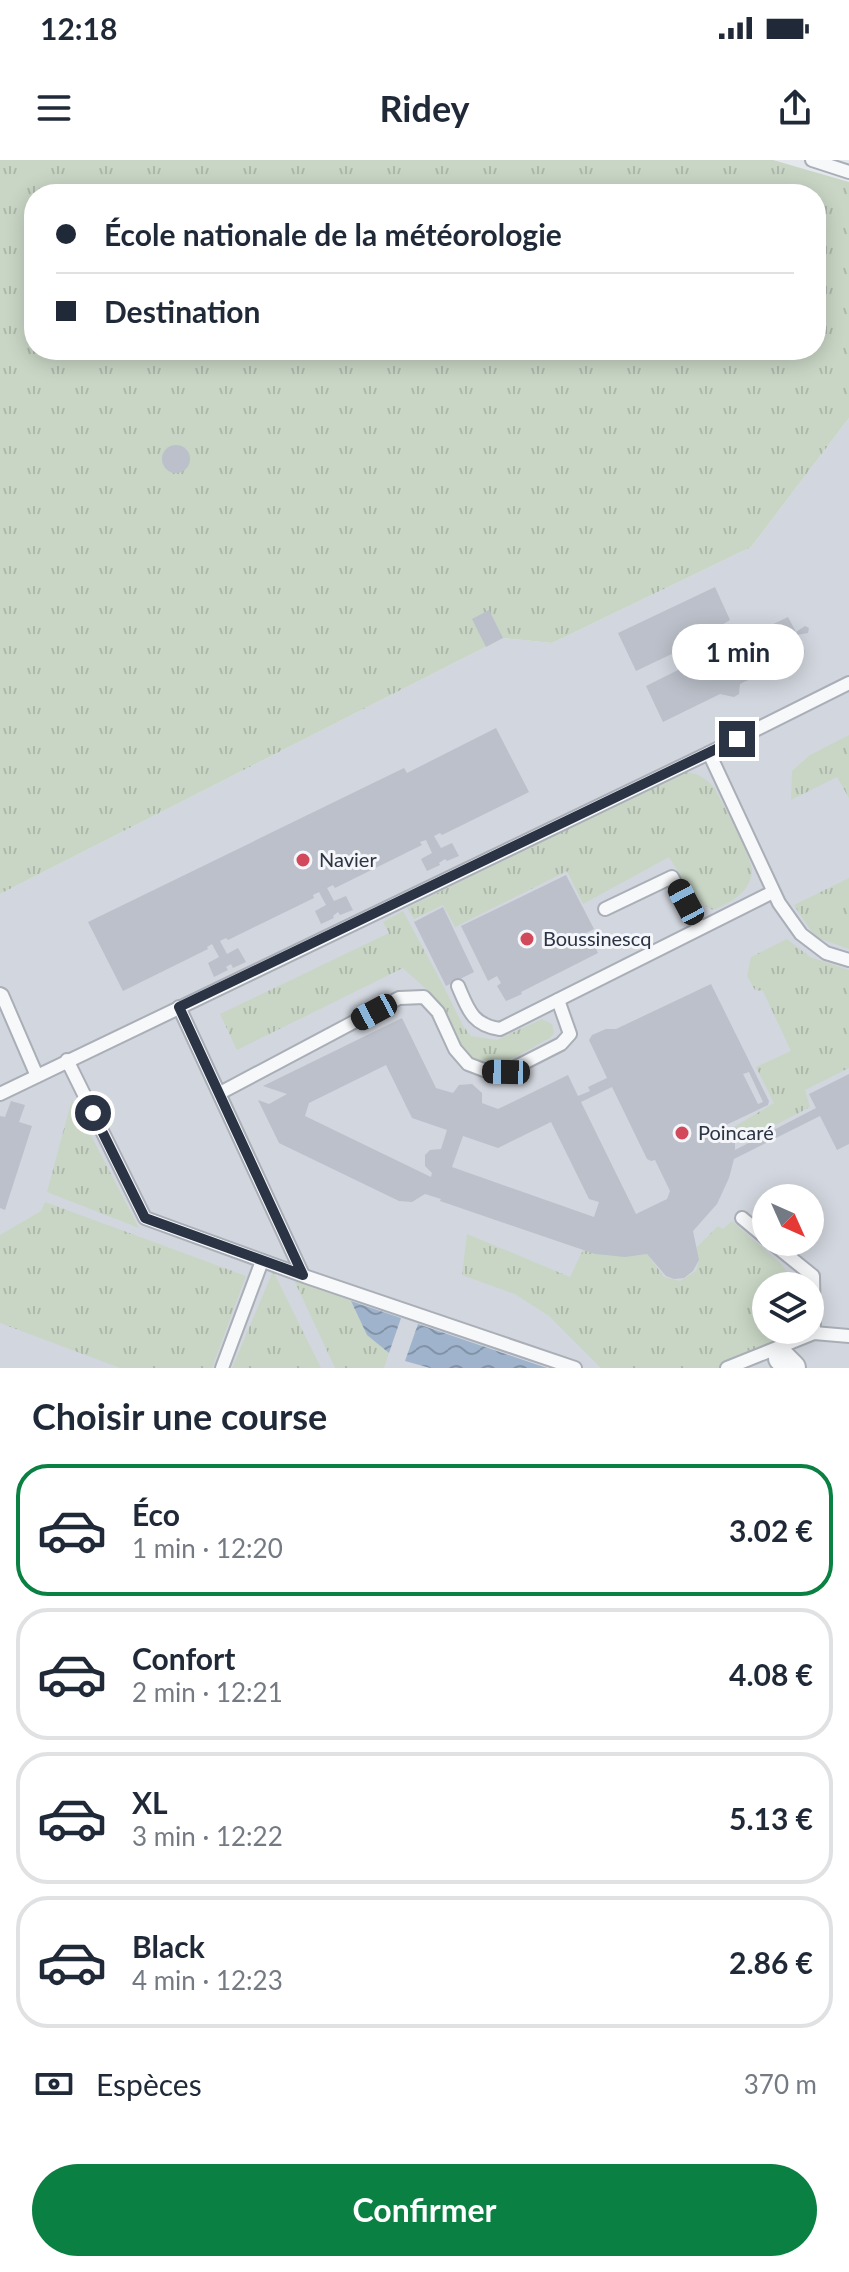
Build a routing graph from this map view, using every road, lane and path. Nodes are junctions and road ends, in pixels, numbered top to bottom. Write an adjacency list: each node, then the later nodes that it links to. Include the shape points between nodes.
1 (812, 160): 2 (lane)
2 (849, 172)
3 (849, 683): 4 (lane)
4 (709, 753): 5 (lane); 12 (lane)
5 (773, 892): 7 (lane); 8 (lane, via 801,934 826,953)
6 (605, 909): 7 (lane, via 672,877)
7 (700, 928): 11 (lane)
8 (849, 960)
9 (458, 986): 11 (lane, via 470,1015 500,1029)
10 (0, 994): 14 (lane)
11 (558, 1000): 15 (lane, via 570,1034 561,1044 506,1072 468,1064 424,997 399,998)
12 (179, 1007): 13 (lane); 15 (lane)
13 (67, 1060): 14 (lane); 20 (lane, via 145,1218)
14 (37, 1076): 16 (lane)
15 (220, 1093): 22 (lane)
16 (0, 1094)
17 (742, 1218): 18 (lane)
18 (752, 1226)
19 (788, 1256): 21 (lane)
20 (262, 1261): 22 (lane); 26 (lane)
21 (808, 1272)
22 (303, 1275): 27 (lane)
23 (824, 1334): 24 (lane)
24 (849, 1336)
25 (787, 1344): 28 (lane)
26 (222, 1368)
27 (575, 1368)
28 (727, 1368)

